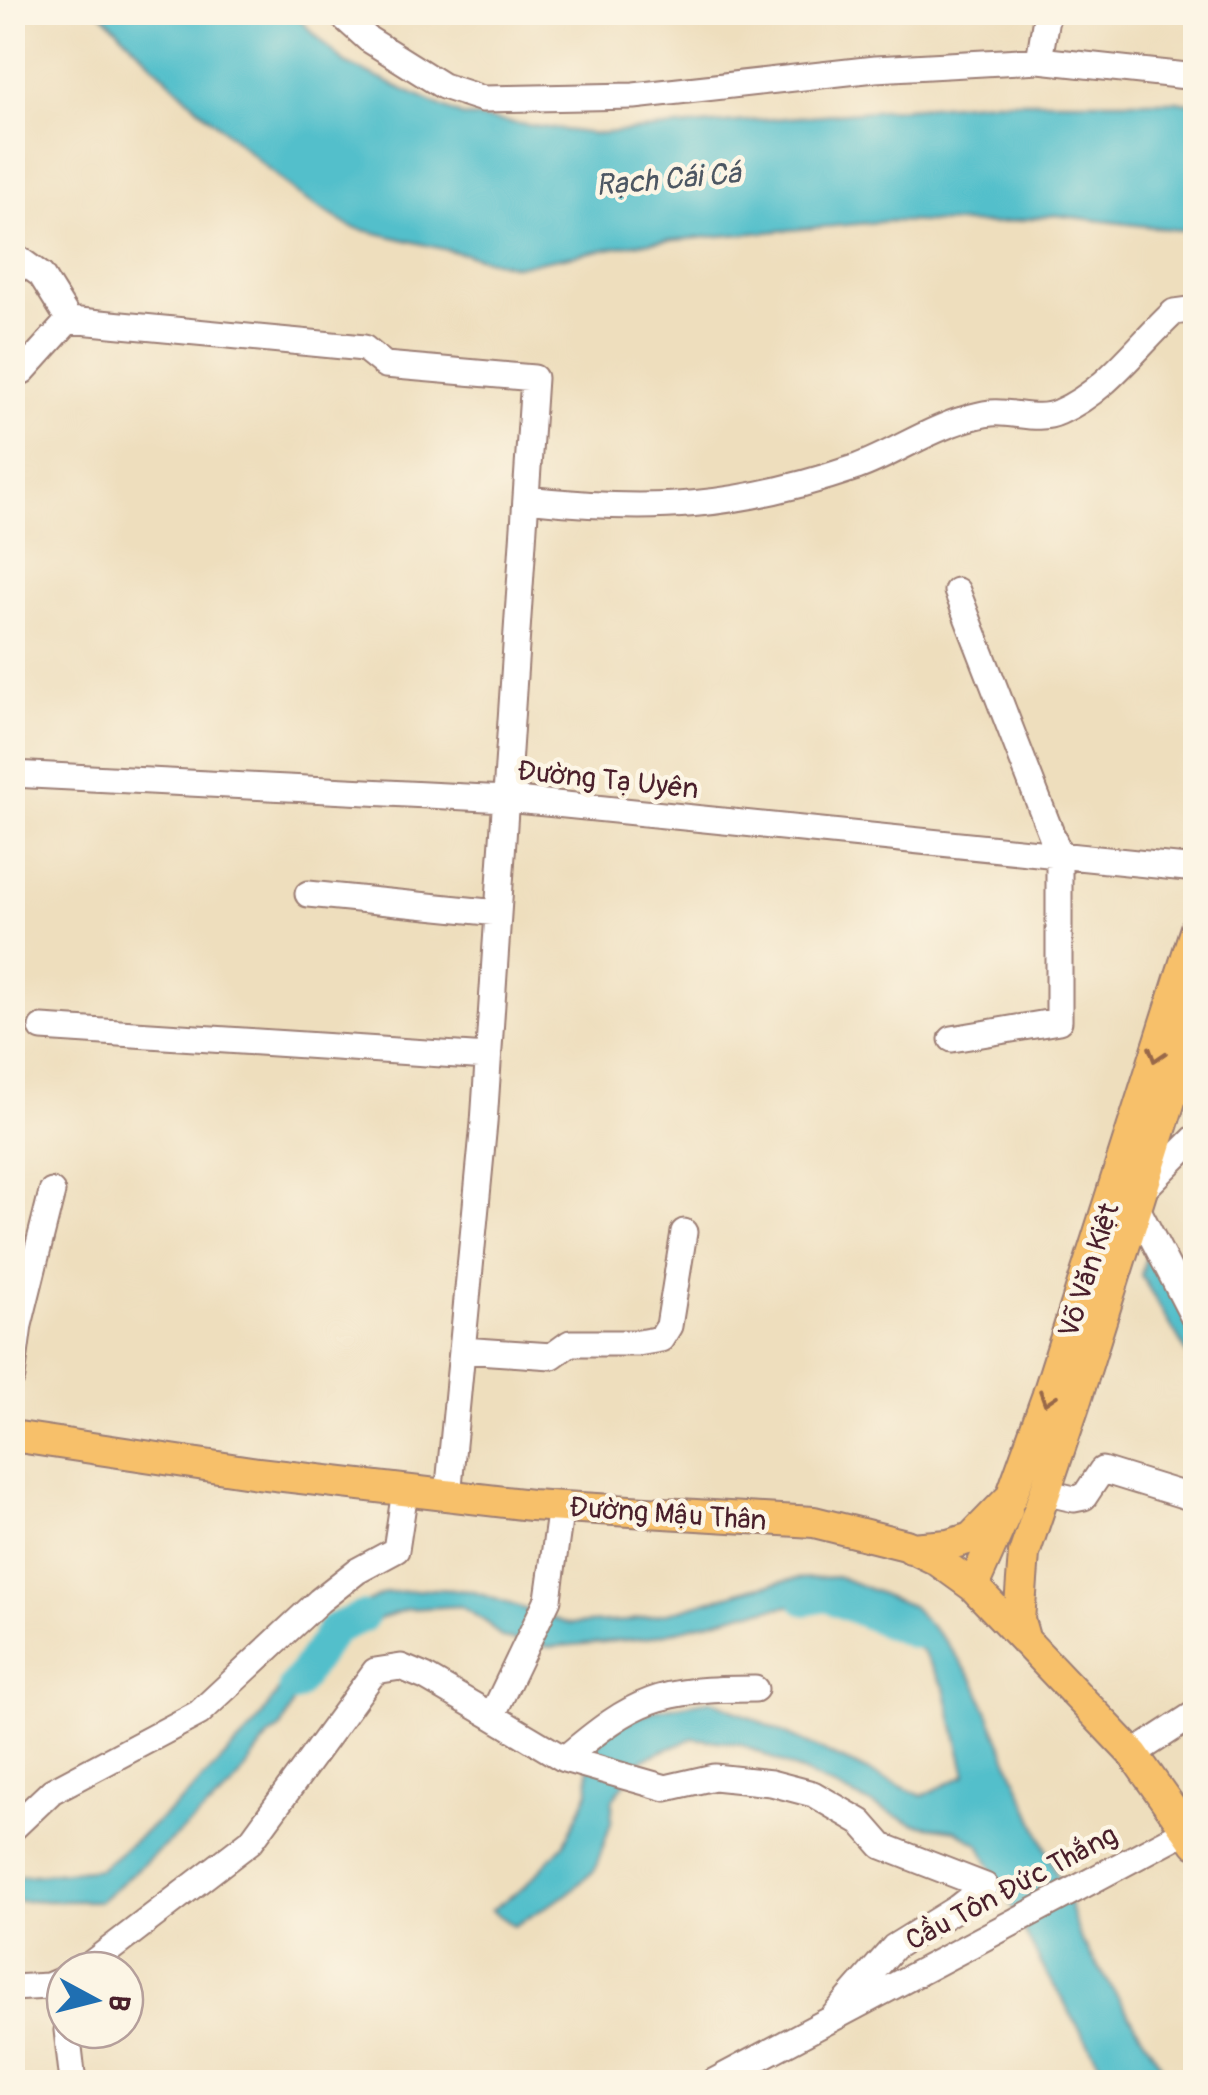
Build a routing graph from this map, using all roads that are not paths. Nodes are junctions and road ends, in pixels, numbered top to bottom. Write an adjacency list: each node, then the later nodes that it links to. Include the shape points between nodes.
1 (338, 12): 3 (street, via 444,86 483,99 634,96 875,69)
2 (1047, 12): 3 (street)
3 (1039, 60): 4 (street)
4 (1196, 77)
5 (12, 254): 7 (street, via 41,274)
6 (1196, 310): 9 (street, via 1174,312 1112,375 1056,414 960,420 862,465 708,505)
7 (69, 320): 8 (street, via 23,371); 9 (street, via 364,348 385,366 534,378)
8 (12, 371)
9 (526, 499): 12 (street)
10 (957, 591): 13 (street)
11 (12, 774): 12 (street, Đường Tạ Uyên)
12 (506, 798): 13 (street, Đường Tạ Uyên); 16 (street)
13 (1059, 854): 14 (street, Đường Tạ Uyên); 20 (street, via 1059,1021)
14 (1196, 869)
15 (308, 894): 16 (street)
16 (498, 913): 21 (street)
17 (1196, 928): 32 (main road, Võ Văn Kiệt, one-way to 32, via 1053,1379)
18 (1196, 1018): 24 (main road, Võ Văn Kiệt)
19 (42, 1028): 21 (street)
20 (952, 1039)
21 (488, 1058): 27 (street)
22 (1196, 1137): 24 (street)
23 (52, 1192): 28 (street)
24 (1138, 1200): 26 (street); 32 (main road, Võ Văn Kiệt)
25 (684, 1232): 27 (street, via 662,1338 570,1343 552,1356)
26 (1196, 1322)
27 (462, 1350): 31 (street)
28 (12, 1377)
29 (12, 1436): 30 (main road, Đường Mậu Thân)
30 (405, 1491): 31 (main road, Đường Mậu Thân); 44 (street, via 396,1550 318,1601 199,1714 52,1791)
31 (448, 1496): 34 (main road, Đường Mậu Thân)
32 (1032, 1498): 33 (street, via 1084,1498 1102,1470); 35 (main road, Võ Văn Kiệt, via 971,1538); 36 (main road, Võ Văn Kiệt); 37 (main road, via 995,1541)
33 (1196, 1499)
34 (561, 1506): 35 (main road, Đường Mậu Thân, via 814,1522); 41 (street, via 548,1599)
35 (912, 1548): 37 (main road, Đường Mậu Thân)
36 (1022, 1562): 37 (main road); 38 (main road, Võ Văn Kiệt, via 1019,1620)
37 (973, 1586): 38 (main road, Đường Mậu Thân)
38 (1026, 1644): 42 (main road, Đường Mậu Thân)
39 (755, 1689): 43 (street, via 660,1696 616,1716)
40 (1196, 1714): 42 (street)
41 (492, 1716): 43 (street); 46 (street, via 426,1677 402,1668 375,1671 251,1841)
42 (1133, 1754): 45 (main road, Đường Mậu Thân)
43 (564, 1758): 49 (street, via 666,1788 714,1777 813,1794 861,1822 882,1846 985,1886 894,1947)
44 (12, 1830)
45 (1191, 1837): 49 (street, Cầu Tôn Đức Thắng, via 1143,1851)
46 (106, 1950)
47 (45, 1986): 48 (street)
48 (12, 1988)
49 (832, 2018): 52 (street, Cầu Tôn Đức Thắng)
50 (69, 2050): 51 (street)
51 (73, 2082)
52 (713, 2082)

